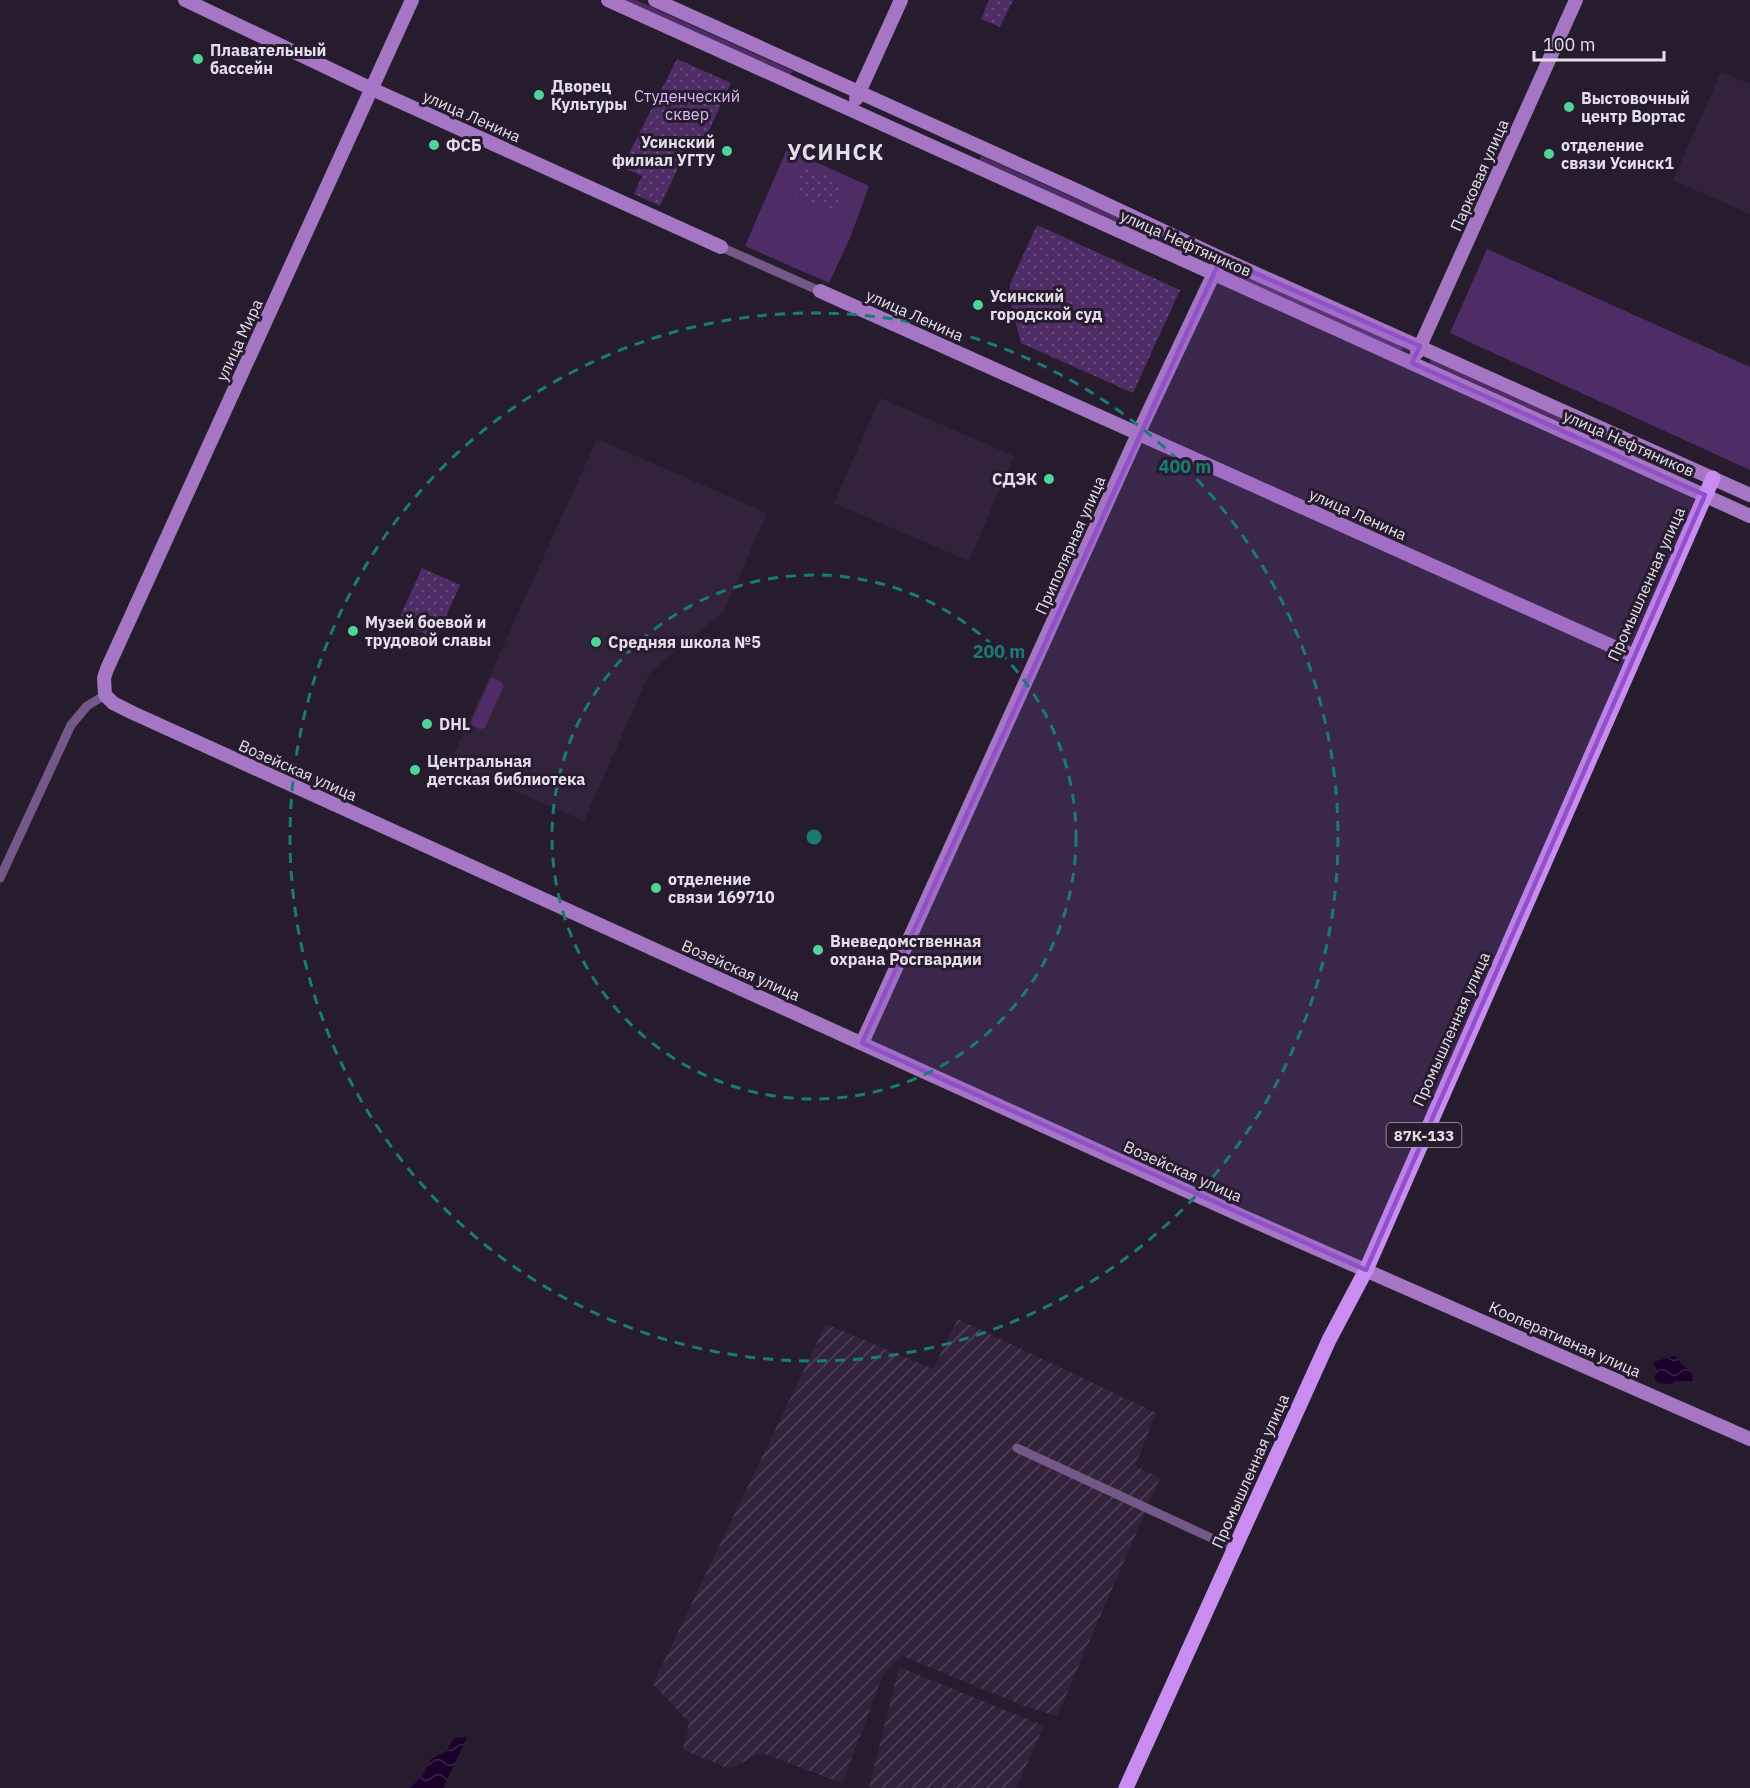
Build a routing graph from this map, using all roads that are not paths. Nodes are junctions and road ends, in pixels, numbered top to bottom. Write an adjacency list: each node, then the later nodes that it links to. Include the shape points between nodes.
1 (185, 0): 7 (main road, улица Ленина)
2 (412, 0): 7 (main road, улица Мира)
3 (608, 0): 9 (main road, улица Нефтяников)
4 (655, 0): 8 (main road, улица Нефтяников)
5 (901, 0): 8 (main road)
6 (1576, 0): 14 (main road, Парковая улица)
7 (372, 88): 10 (main road, улица Ленина); 22 (main road, улица Мира, via 107,669)
8 (859, 92): 9 (main road); 11 (main road, улица Нефтяников)
9 (851, 110): 12 (main road, улица Нефтяников)
10 (721, 247): 13 (street, улица Ленина)
11 (1221, 258): 12 (main road, Приполярная улица); 14 (main road, улица Нефтяников)
12 (1214, 274): 15 (main road, улица Нефтяников); 16 (main road, Приполярная улица)
13 (820, 291): 16 (main road, улица Ленина)
14 (1420, 346): 15 (main road, Парковая улица); 17 (main road, улица Нефтяников)
15 (1412, 363): 18 (main road, улица Нефтяников)
16 (1138, 434): 21 (main road, улица Ленина); 24 (main road, Приполярная улица)
17 (1713, 478): 18 (main road, Промышленная улица / 87К-133); 19 (main road, улица Нефтяников)
18 (1705, 495): 20 (main road, улица Нефтяников); 21 (main road, Промышленная улица / 87К-133)
19 (1750, 495)
20 (1750, 516)
21 (1634, 656): 25 (main road, Промышленная улица / 87К-133)
22 (105, 695): 23 (street, via 85,708 71,725); 24 (main road, Возейская улица, via 133,713)
23 (0, 878)
24 (862, 1043): 25 (main road, Возейская улица)
25 (1366, 1270): 26 (main road, Кооперативная улица); 28 (main road, Промышленная улица / 87К-133, via 1329,1340)
26 (1750, 1439)
27 (1017, 1448): 28 (street)
28 (1235, 1549): 29 (main road, Промышленная улица / 87К-133)
29 (1126, 1788)

